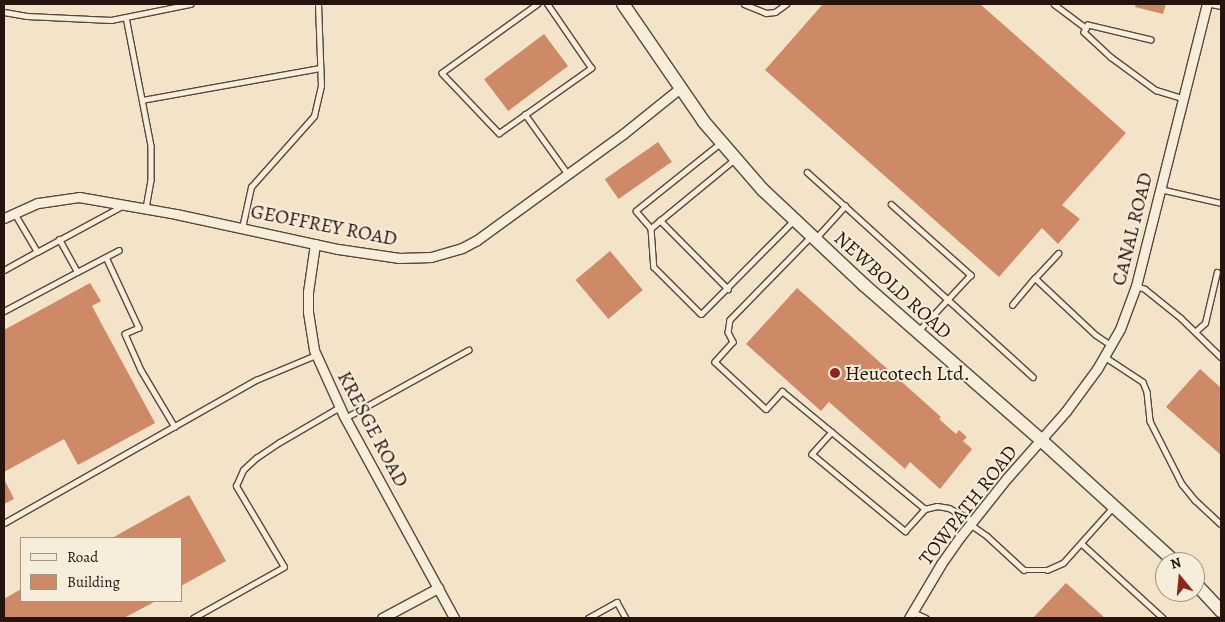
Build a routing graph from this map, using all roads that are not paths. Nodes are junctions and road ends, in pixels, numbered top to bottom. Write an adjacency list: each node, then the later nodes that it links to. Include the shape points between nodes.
1 (190, 4): 12 (lane)
2 (318, 4): 15 (lane)
3 (538, 4): 19 (lane, via 442,73 499,133)
4 (547, 4): 19 (lane, via 591,68)
5 (623, 4): 16 (main road, NEWBOLD ROAD)
6 (744, 4): 7 (lane, via 766,14)
7 (786, 4)
8 (1054, 4): 13 (lane)
9 (1209, 4): 10 (lane); 17 (street, CANAL ROAD)
10 (1221, 6)
11 (4, 12): 12 (lane, via 27,16)
12 (126, 17): 18 (lane)
13 (1086, 28): 14 (lane, via 1088,24); 17 (lane, via 1084,32 1111,57 1156,90)
14 (1151, 40)
15 (320, 68): 18 (lane); 34 (lane, via 321,86 314,116 251,187)
16 (680, 88): 20 (main road, NEWBOLD ROAD); 23 (street, GEOFFREY ROAD)
17 (1183, 98): 24 (street, CANAL ROAD)
18 (142, 100): 29 (lane, via 151,146 151,180)
19 (525, 114): 23 (lane)
20 (721, 143): 21 (main road, NEWBOLD ROAD); 35 (lane, via 636,211)
21 (735, 159): 32 (lane); 33 (main road, NEWBOLD ROAD)
22 (807, 172): 28 (lane)
23 (568, 174): 38 (street, GEOFFREY ROAD, via 477,240 447,253 399,258)
24 (1160, 189): 25 (lane); 47 (street, CANAL ROAD)
25 (1221, 203)
26 (125, 204): 29 (street, GEOFFREY ROAD); 30 (street, GEOFFREY ROAD, via 79,197 38,203); 37 (lane)
27 (891, 204): 49 (lane, via 971,275)
28 (845, 206): 36 (lane); 49 (lane)
29 (146, 208): 34 (street, GEOFFREY ROAD)
30 (14, 212): 31 (street, GEOFFREY ROAD); 40 (lane)
31 (4, 218)
32 (660, 220): 35 (lane); 48 (lane)
33 (794, 220): 36 (main road, NEWBOLD ROAD); 48 (lane)
34 (242, 228): 38 (street, GEOFFREY ROAD)
35 (651, 228): 48 (lane, via 654,267 701,314)
36 (812, 238): 52 (main road, NEWBOLD ROAD); 63 (lane, via 730,320 728,332 733,342 715,362 766,409 782,390)
37 (59, 240): 40 (lane); 44 (lane)
38 (315, 244): 56 (street, KRESGE ROAD, via 308,312)
39 (118, 250): 42 (lane)
40 (37, 252): 43 (lane)
41 (1058, 253): 46 (lane)
42 (106, 256): 44 (lane); 62 (lane, via 139,328 125,334 141,370)
43 (4, 270)
44 (77, 272): 51 (lane)
45 (1217, 272): 53 (lane, via 1205,323)
46 (1035, 278): 50 (lane); 54 (lane, via 1096,336)
47 (1136, 286): 53 (lane, via 1145,289); 54 (street, CANAL ROAD)
48 (728, 289)
49 (949, 299): 52 (lane); 59 (lane)
50 (1012, 305)
51 (4, 311)
52 (918, 332): 64 (main road, NEWBOLD ROAD)
53 (1195, 332): 58 (lane)
54 (1112, 345): 57 (street, CANAL ROAD)
55 (468, 350): 61 (lane)
56 (316, 355): 60 (street, KRESGE ROAD); 62 (lane, via 256,380)
57 (1104, 357): 64 (street, CANAL ROAD); 69 (lane, via 1143,382 1150,421 1182,484)
58 (1221, 357)
59 (1033, 378)
60 (340, 407): 61 (street, KRESGE ROAD); 76 (lane, via 256,458 243,470 236,486 284,567)
61 (345, 418): 72 (street, KRESGE ROAD)
62 (175, 427): 68 (lane)
63 (832, 432): 66 (lane); 66 (lane, via 812,454 905,531)
64 (1042, 440): 65 (main road, NEWBOLD ROAD); 67 (street, TOWPATH ROAD)
65 (1114, 506): 70 (lane); 71 (main road, NEWBOLD ROAD)
66 (925, 509): 67 (lane, via 949,508)
67 (972, 522): 70 (lane, via 1024,570 1056,568); 75 (street, TOWPATH ROAD, via 941,564)
68 (4, 523)
69 (1221, 524)
70 (1081, 543): 82 (lane)
71 (1164, 552)
72 (438, 588): 77 (street); 78 (street, KRESGE ROAD)
73 (1205, 594): 74 (main road)
74 (1221, 611)
75 (911, 615): 81 (lane)
76 (193, 618)
77 (382, 618)
78 (454, 618)
79 (588, 618): 80 (lane, via 617,602)
80 (626, 618)
81 (926, 618)
82 (1163, 618)

